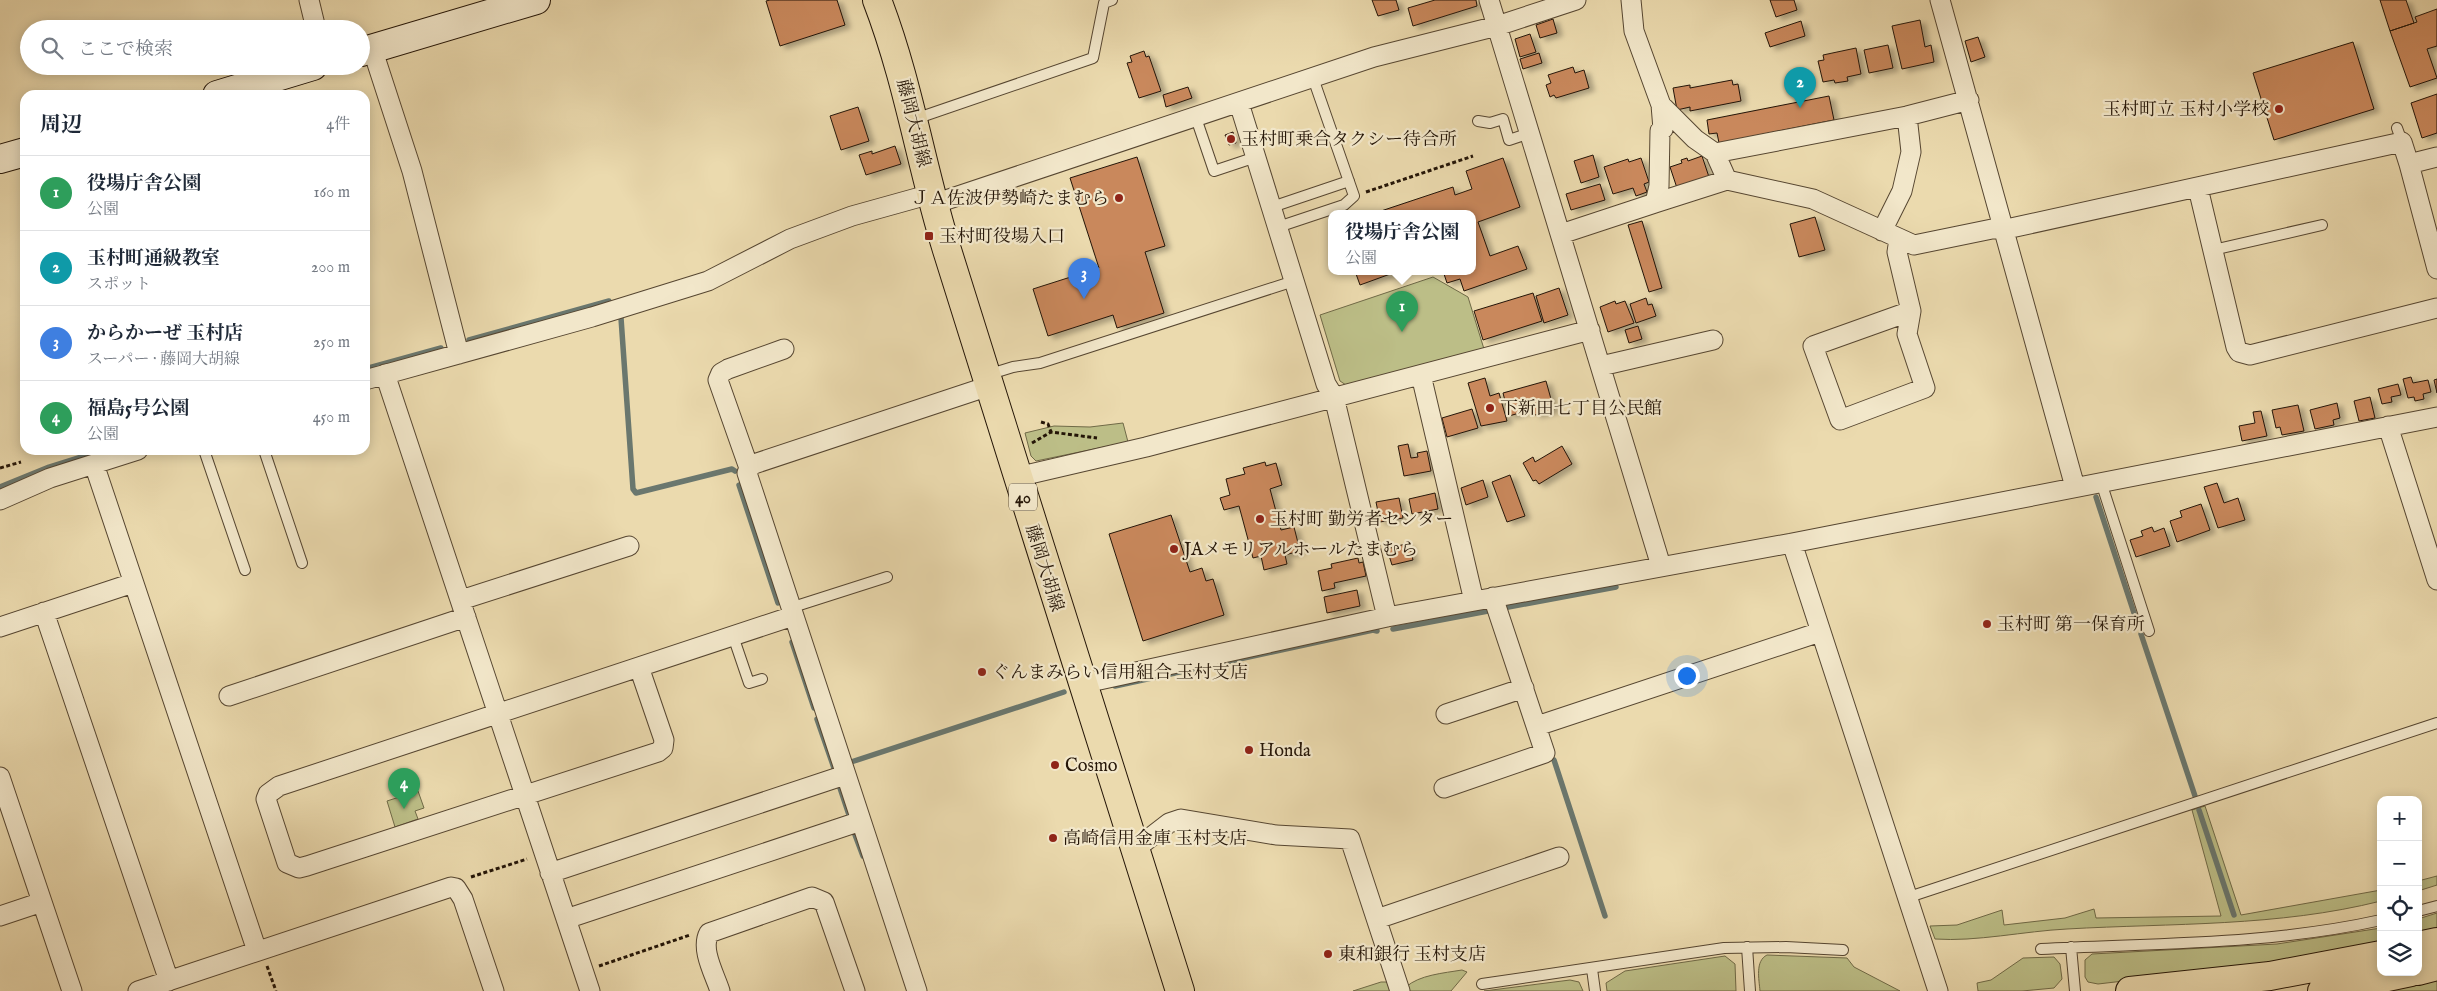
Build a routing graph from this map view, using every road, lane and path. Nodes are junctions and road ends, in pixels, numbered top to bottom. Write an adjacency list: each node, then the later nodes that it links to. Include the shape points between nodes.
1 (309, 0): 9 (street)
2 (536, 0): 11 (main road)
3 (877, 0): 21 (main road, 藤岡大胡線 / 40)
4 (1112, 0): 21 (lane, via 1104,3 1093,58)
5 (1489, 0): 10 (street)
6 (1576, 0): 10 (street)
7 (1631, 0): 18 (street, via 1634,31)
8 (1940, 0): 16 (street)
9 (314, 20)
10 (1497, 26): 14 (street, via 1374,57); 23 (street)
11 (370, 49)
12 (370, 58): 53 (street, via 412,171)
13 (283, 75): 15 (main road)
14 (1313, 78): 17 (street); 31 (lane)
15 (234, 90)
16 (1969, 100): 19 (street); 42 (street)
17 (1239, 103): 20 (street); 27 (street)
18 (1661, 105): 24 (street); 36 (street, via 1663,129 1660,131 1659,186)
19 (1907, 116): 24 (street); 44 (street, via 1911,152)
20 (1196, 118): 27 (lane, via 1214,171); 35 (street)
21 (915, 120): 35 (main road, 藤岡大胡線 / 40)
22 (1478, 121): 23 (lane, via 1490,123 1503,119 1509,140)
23 (1530, 133): 43 (street)
24 (1715, 153): 32 (street)
25 (20, 154): 29 (main road)
26 (1473, 156): 34 (path)
27 (1256, 157): 37 (street)
28 (2437, 157): 30 (street)
29 (0, 160)
30 (2408, 164): 33 (street, via 2399,135); 46 (street)
31 (1349, 180): 34 (lane); 37 (lane)
32 (1727, 180): 36 (street); 44 (street, via 1813,199)
33 (2198, 188): 42 (street); 45 (street)
34 (1354, 196): 39 (lane, via 1344,205)
35 (933, 199): 53 (street, via 852,216 790,239 708,281); 58 (main road, 藤岡大胡線 / 40)
36 (1655, 203): 43 (street)
37 (1272, 207): 41 (street)
38 (1328, 210): 41 (lane)
39 (1329, 210)
40 (2322, 224): 45 (lane)
41 (1278, 227): 47 (street)
42 (2002, 228): 44 (street, via 1914,245); 75 (street)
43 (1561, 234): 50 (street)
44 (1890, 235): 49 (street)
45 (2213, 250): 48 (street, via 2236,347 2244,354)
46 (2437, 269)
47 (1294, 281): 58 (lane, via 1040,363 1013,367); 59 (street, via 1326,384)
48 (2437, 308)
49 (1911, 311): 49 (street, via 1907,334 1925,388 1840,420 1814,346)
50 (1590, 330): 54 (street); 56 (street)
51 (1714, 340): 54 (street)
52 (784, 348): 72 (street, via 728,369 718,380)
53 (459, 354): 55 (street)
54 (1601, 366): 80 (street)
55 (385, 374): 57 (street); 87 (street)
56 (1421, 374): 59 (street); 86 (street)
57 (370, 378)
58 (987, 381): 72 (street); 73 (main road, 藤岡大胡線 / 40)
59 (1334, 398): 68 (street); 90 (street)
60 (2437, 417): 62 (street)
61 (1041, 422): 63 (path, via 1048,424)
62 (2388, 426): 74 (street); 83 (street)
63 (1051, 432): 64 (path); 68 (path, via 1112,440)
64 (1025, 448)
65 (117, 455): 69 (street)
66 (206, 455): 81 (lane)
67 (266, 455): 79 (lane)
68 (1115, 455): 73 (street)
69 (105, 458): 76 (street); 84 (street)
70 (21, 462): 71 (path)
71 (0, 468)
72 (748, 468): 89 (street, via 748,481)
73 (1017, 477): 97 (main road, 藤岡大胡線 / 40)
74 (2101, 482): 75 (street); 92 (lane)
75 (2075, 487): 77 (street)
76 (0, 500)
77 (1792, 543): 80 (street); 93 (street)
78 (629, 546): 87 (street)
79 (302, 563)
80 (1661, 566): 85 (street)
81 (245, 570)
82 (887, 577): 89 (lane)
83 (2437, 580)
84 (133, 582): 88 (street); 129 (street)
85 (1493, 597): 86 (street); 98 (street)
86 (1474, 601): 90 (street)
87 (464, 608): 99 (street); 100 (street)
88 (44, 612): 91 (street); 136 (street)
89 (792, 612): 94 (street); 104 (street)
90 (1387, 617): 97 (street)
91 (0, 626)
92 (2149, 631)
93 (1820, 632): 103 (street); 114 (street)
94 (733, 636): 95 (street); 96 (lane, via 748,683)
95 (639, 667): 100 (street); 107 (street, via 664,740 663,748)
96 (762, 679)
97 (1082, 684): 109 (main road, 藤岡大胡線 / 40)
98 (1524, 688): 101 (street); 103 (street)
99 (229, 696)
100 (498, 714): 107 (street); 107 (street, via 279,786 266,798 270,815 287,862 300,868)
101 (1446, 714)
102 (2437, 724): 114 (lane)
103 (1537, 726): 106 (street, via 1545,753)
104 (845, 775): 108 (street); 112 (street)
105 (0, 776): 115 (street)
106 (1444, 788)
107 (525, 795): 112 (street)
108 (861, 820): 119 (street); 145 (street)
109 (1134, 850): 120 (street, via 1169,822 1181,819 1276,835 1350,839); 146 (main road, 藤岡大胡線 / 40)
110 (536, 856): 113 (path)
111 (1559, 857): 120 (street)
112 (550, 873): 119 (street)
113 (465, 879)
114 (1909, 897): 150 (street)
115 (42, 902): 118 (street); 138 (street)
116 (2437, 906): 117 (lane)
117 (2422, 910)
118 (0, 916)
119 (566, 919): 142 (street)
120 (1378, 919): 147 (street)
121 (2377, 921): 126 (lane, via 2228,941)
122 (693, 934): 132 (path)
123 (2437, 942): 124 (main road)
124 (2422, 945)
125 (1747, 946): 128 (lane); 133 (lane); 149 (lane)
126 (2071, 947): 127 (lane); 151 (lane)
127 (2041, 949)
128 (1843, 950)
129 (261, 954): 136 (street); 140 (path); 141 (street, via 444,889 456,888 463,899)
130 (2377, 956): 152 (main road, via 2270,976)
131 (2437, 966): 134 (main road)
132 (591, 968)
133 (1592, 969): 137 (lane); 148 (lane)
134 (2422, 970)
135 (2392, 976): 153 (main road)
136 (168, 981): 139 (street)
137 (1482, 984)
138 (72, 991)
139 (138, 991)
140 (276, 991)
141 (494, 991)
142 (590, 991)
143 (720, 991): 144 (street, via 706,948 705,940 709,934 812,898 824,902)
144 (855, 991)
145 (917, 991)
146 (1180, 991)
147 (1400, 991)
148 (1595, 991)
149 (1750, 991)
150 (1938, 991)
151 (2075, 991)
152 (2130, 991)
153 (2322, 991)

